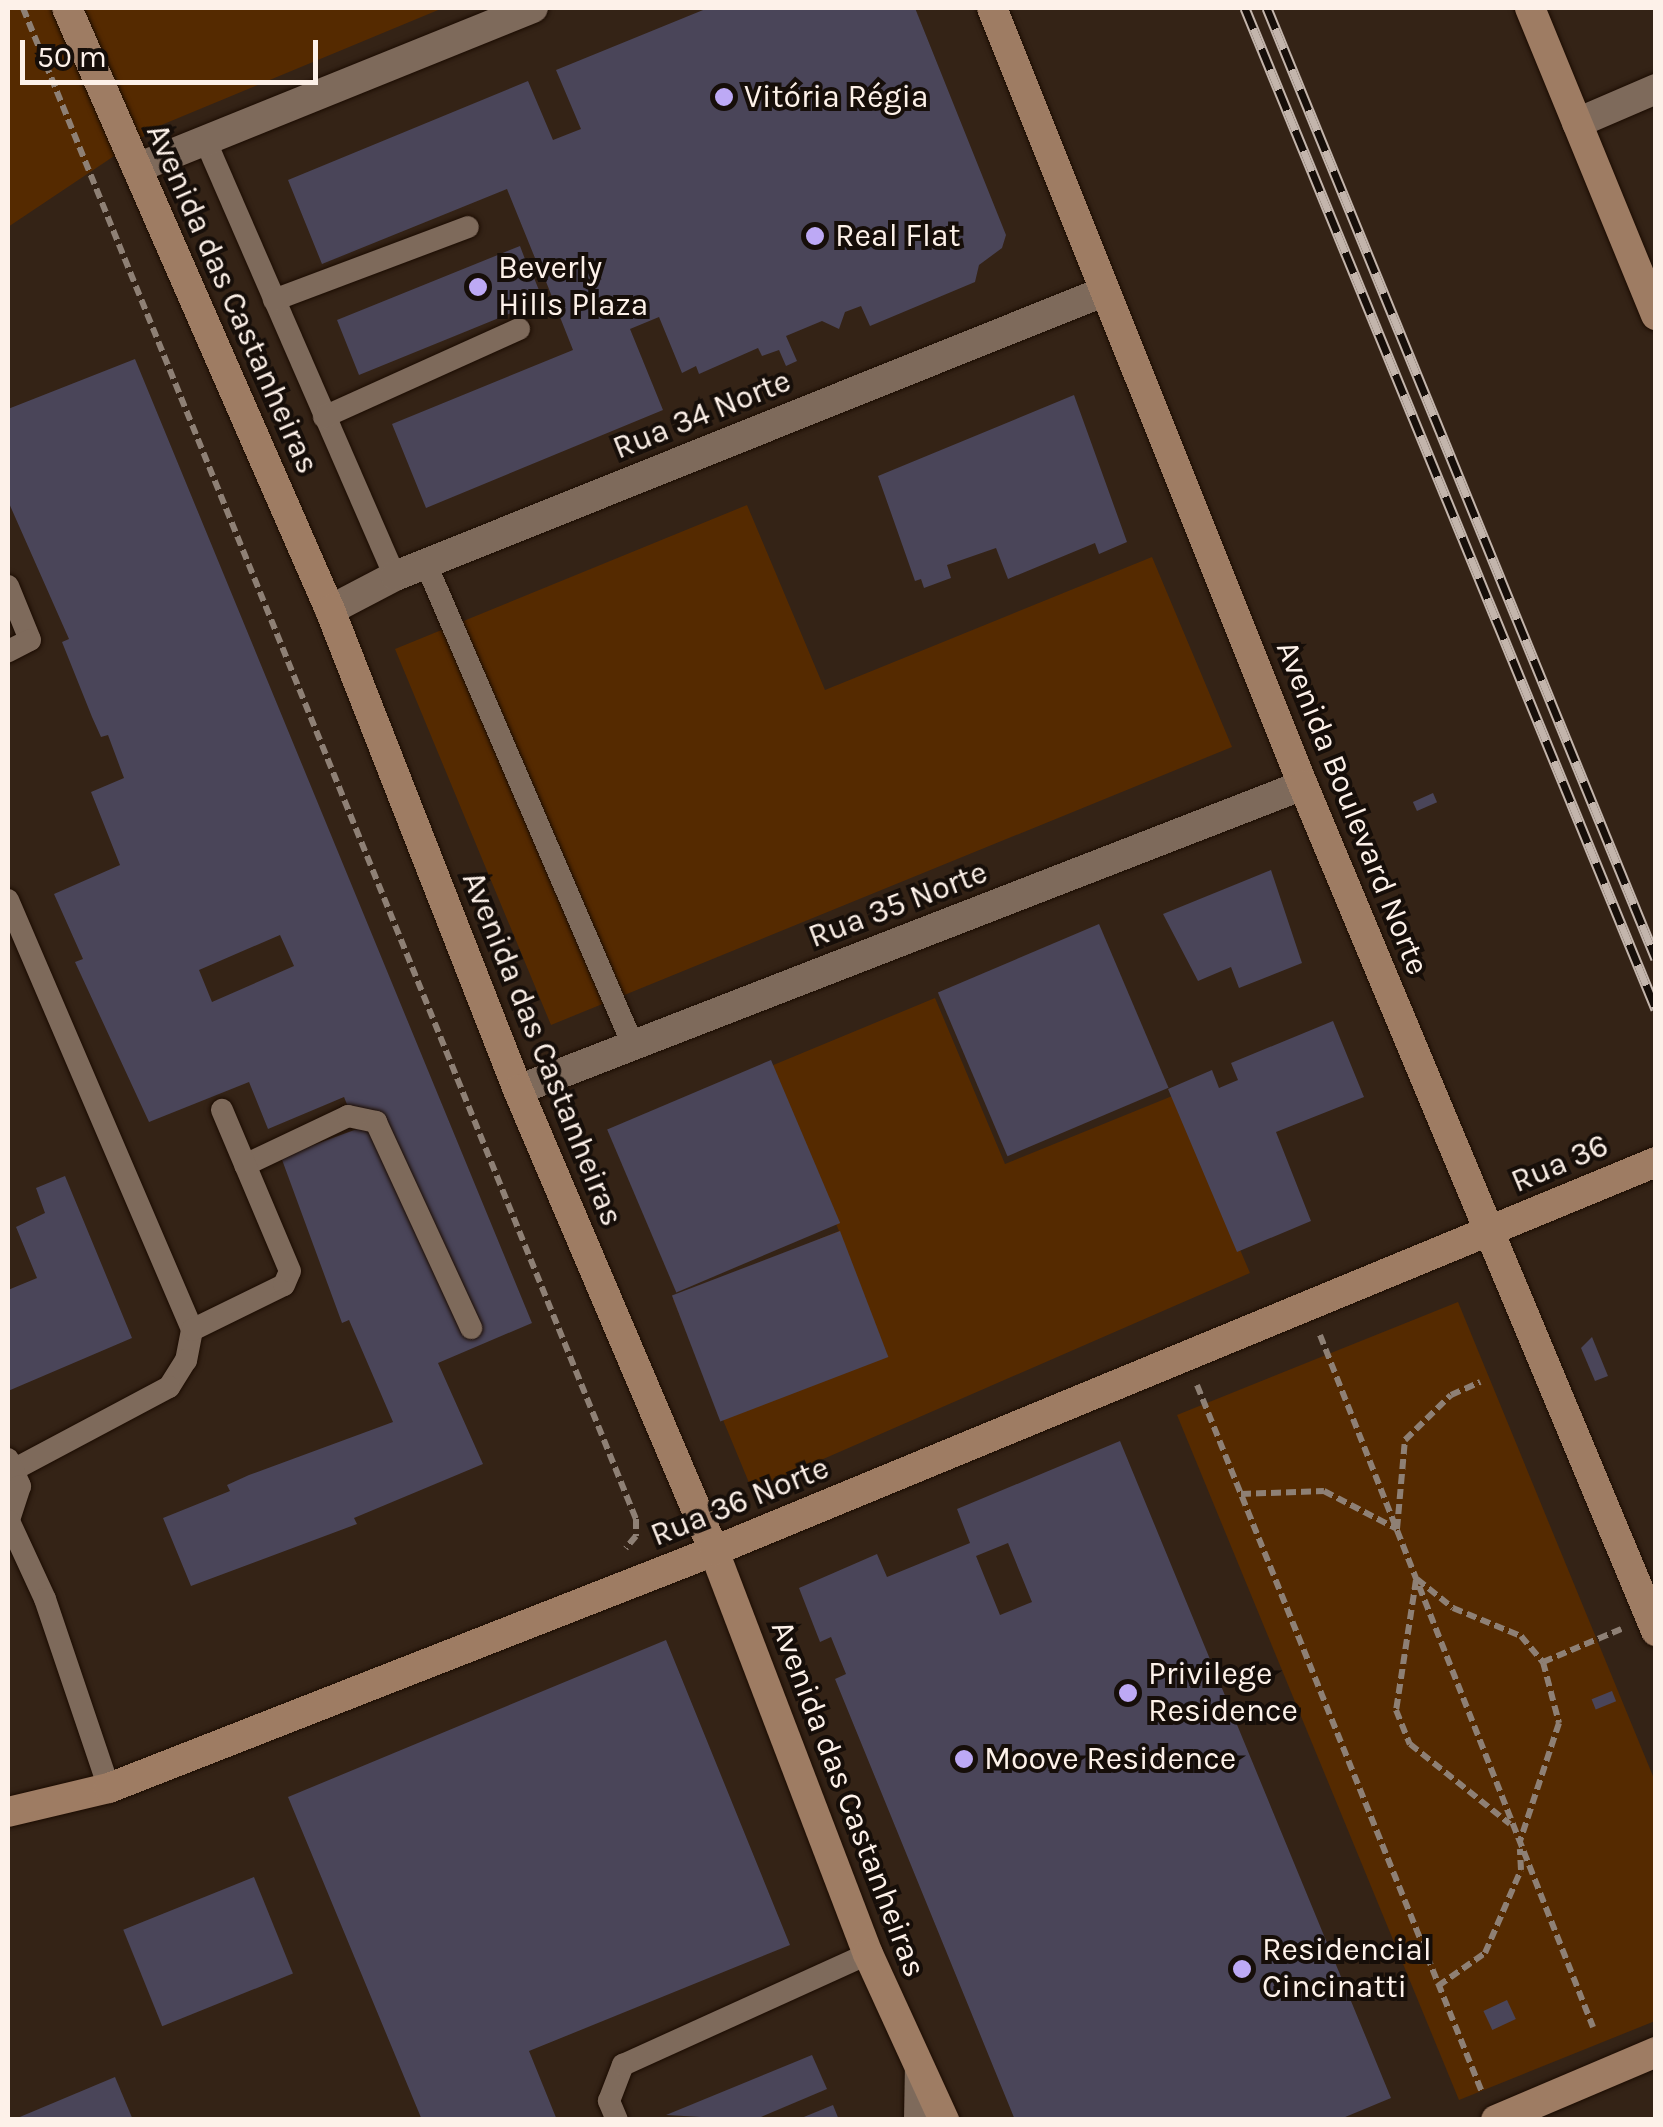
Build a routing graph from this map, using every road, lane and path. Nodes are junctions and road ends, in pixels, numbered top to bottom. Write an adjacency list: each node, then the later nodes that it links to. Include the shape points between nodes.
1 (23, 8): 39 (path, via 636,1519 636,1536)
2 (67, 8): 9 (street, Avenida das Castanheiras)
3 (534, 8): 8 (street)
4 (992, 8): 11 (street, Avenida Boulevard Norte)
5 (1530, 8): 7 (street)
6 (1656, 89): 7 (street)
7 (1577, 123): 13 (street)
8 (206, 142): 9 (street); 12 (lane)
9 (137, 168): 19 (street, Avenida das Castanheiras)
10 (468, 226): 12 (lane)
11 (1103, 292): 16 (street, Rua 34 Norte); 21 (street, Avenida Boulevard Norte)
12 (274, 300): 15 (lane)
13 (1656, 316)
14 (518, 329): 15 (lane)
15 (324, 417): 17 (lane)
16 (426, 564): 17 (street, Rua 34 Norte); 23 (lane)
17 (395, 576): 19 (street, Rua 34 Norte)
18 (8, 586): 20 (lane, via 30,640)
19 (330, 610): 24 (street, Avenida das Castanheiras)
20 (8, 651)
21 (1303, 785): 23 (street, Rua 35 Norte); 28 (street, Avenida Boulevard Norte)
22 (8, 900): 30 (lane)
23 (634, 1045): 24 (street, Rua 35 Norte)
24 (518, 1090): 38 (street, Avenida das Castanheiras)
25 (222, 1110): 27 (lane)
26 (1656, 1162): 28 (street, Rua 36)
27 (245, 1165): 29 (lane, via 348,1116 376,1122); 30 (lane, via 288,1280)
28 (1490, 1230): 38 (street, Rua 36 Norte); 41 (street, Avenida Boulevard Norte)
29 (472, 1328)
30 (192, 1330): 34 (lane, via 186,1360 168,1387)
31 (1318, 1331): 37 (path)
32 (1195, 1380): 35 (path)
33 (1480, 1382): 37 (path, via 1451,1395 1406,1440)
34 (11, 1464): 36 (lane, via 20,1486)
35 (1241, 1494): 37 (path, via 1324,1492); 47 (path)
36 (8, 1522): 43 (lane, via 44,1599)
37 (1397, 1529): 40 (path)
38 (714, 1551): 43 (street, Rua 36 Norte); 46 (street, Avenida das Castanheiras)
39 (609, 1555)
40 (1416, 1578): 42 (path, via 1452,1608 1520,1636); 45 (path); 45 (path, via 1396,1710 1410,1744 1502,1812)
41 (1652, 1624): 42 (path)
42 (1543, 1662): 45 (path, via 1559,1723)
43 (109, 1788): 44 (street, Rua 36 Norte)
44 (8, 1812)
45 (1520, 1841): 47 (path, via 1521,1870 1485,1953); 48 (path)
46 (868, 1954): 50 (street, Avenida das Castanheiras); 52 (lane, via 623,2065 609,2101)
47 (1438, 1986): 51 (path)
48 (1593, 2027)
49 (1656, 2052): 51 (street)
50 (916, 2061): 53 (lane); 54 (street, Avenida das Castanheiras)
51 (1490, 2106)
52 (616, 2120)
53 (915, 2120)
54 (944, 2120)

